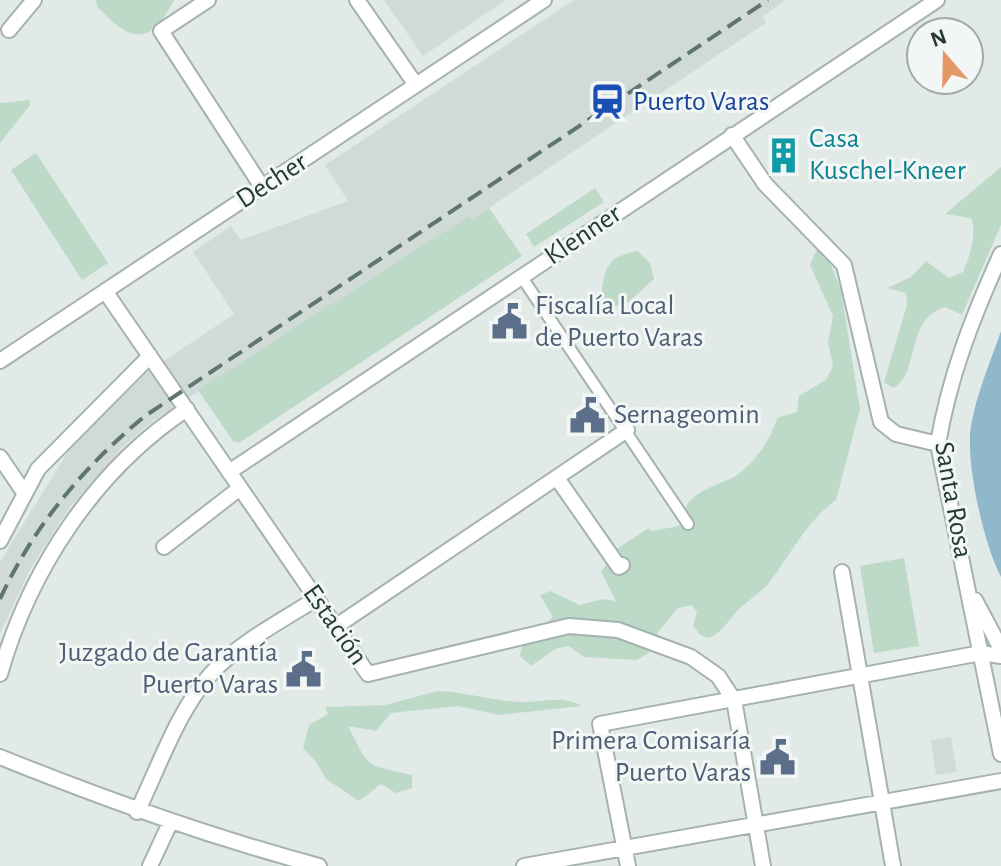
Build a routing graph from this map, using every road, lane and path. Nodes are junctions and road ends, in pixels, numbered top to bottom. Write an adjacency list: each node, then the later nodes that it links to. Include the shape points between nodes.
1 (34, 0): 6 (street)
2 (208, 0): 9 (street, via 161,31)
3 (357, 0): 7 (street)
4 (544, 0): 7 (street, Decher)
5 (937, 0): 8 (street, Klenner)
6 (9, 30)
7 (416, 85): 9 (street, Decher)
8 (732, 135): 11 (street, Klenner); 17 (street, via 765,184 844,265 881,422 896,434)
9 (262, 187): 12 (street, Decher)
10 (1001, 254): 17 (street, Santa Rosa, via 946,395)
11 (521, 276): 16 (street); 19 (street, Klenner)
12 (105, 291): 13 (street, Estación); 14 (street, Decher)
13 (150, 356): 15 (street, Estación); 22 (street, via 47,459)
14 (0, 361)
15 (187, 409): 19 (street, Estación); 34 (street, via 127,455 70,525 35,587)
16 (627, 430): 20 (street); 23 (street)
17 (938, 444): 28 (street, Santa Rosa)
18 (0, 457): 22 (street)
19 (229, 472): 21 (street, Estación)
20 (557, 478): 26 (street); 30 (street)
21 (240, 488): 25 (street); 29 (street, Estación)
22 (23, 491): 24 (street)
23 (688, 524)
24 (0, 541)
25 (164, 547)
26 (622, 565)
27 (842, 572): 35 (street)
28 (966, 577): 31 (street); 32 (street, Santa Rosa)
29 (316, 599): 30 (street, Estación); 41 (street, via 210,675 191,701)
30 (335, 627): 36 (street, Estación, via 368,674 552,628 602,627 701,662)
31 (1001, 649)
32 (981, 653): 33 (street); 35 (street); 37 (street, Santa Rosa)
33 (1001, 656)
34 (0, 674)
35 (860, 676): 36 (street); 40 (street)
36 (734, 700): 43 (street); 44 (street, via 600,724)
37 (1001, 754)
38 (0, 757): 41 (street)
39 (1001, 781): 40 (street)
40 (882, 802): 43 (street); 50 (street)
41 (137, 812): 42 (street)
42 (170, 823): 45 (street); 46 (street)
43 (755, 824): 44 (street); 49 (street)
44 (624, 847): 47 (street); 48 (street)
45 (150, 866)
46 (319, 866)
47 (524, 866)
48 (628, 866)
49 (763, 866)
50 (893, 866)

